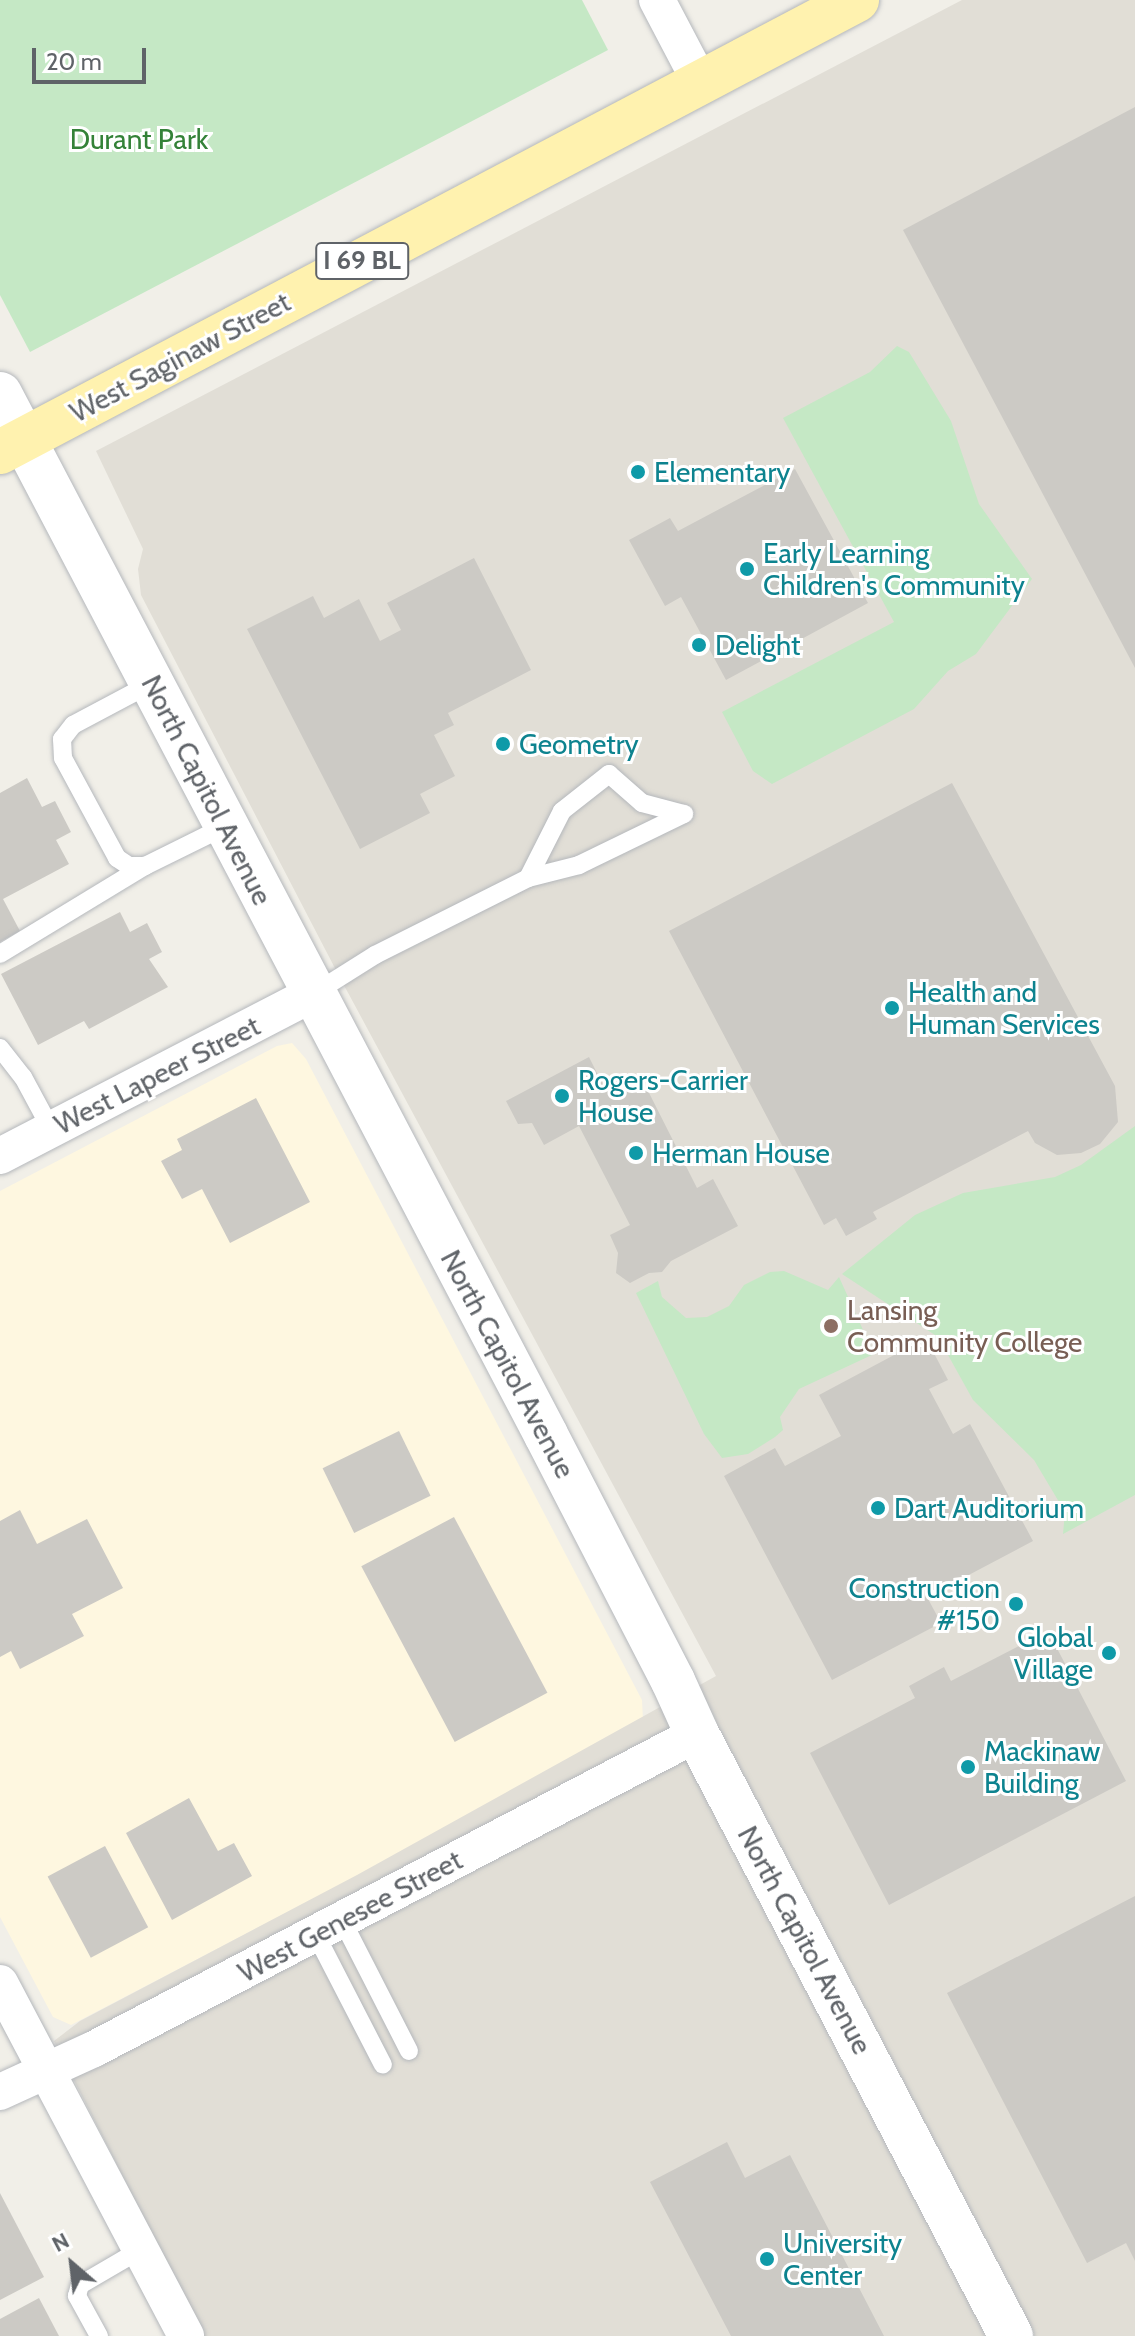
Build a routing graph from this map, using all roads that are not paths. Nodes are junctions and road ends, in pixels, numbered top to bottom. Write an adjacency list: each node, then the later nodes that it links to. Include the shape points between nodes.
1 (657, 0): 3 (street)
2 (857, 0): 3 (main road, I 69 BL)
3 (700, 82): 5 (main road, West Saginaw Street / I 69 BL)
4 (0, 394): 5 (street, North Capitol Avenue)
5 (12, 445): 6 (street, North Capitol Avenue)
6 (152, 683): 7 (street, North Capitol Avenue); 8 (lane, via 73,725 62,739 63,758 117,858 129,866)
7 (226, 826): 8 (lane); 11 (street, North Capitol Avenue)
8 (145, 866): 10 (lane)
9 (528, 878): 9 (lane, via 579,865 684,814 642,803 609,774 562,811); 11 (lane, via 375,955)
10 (0, 954)
11 (313, 994): 13 (street, West Lapeer Street); 15 (street, North Capitol Avenue)
12 (0, 1048): 13 (lane, via 23,1077)
13 (51, 1129): 14 (street, West Lapeer Street)
14 (0, 1156)
15 (697, 1734): 16 (street, West Genesee Street); 25 (street, North Capitol Avenue)
16 (328, 1927): 18 (lane); 19 (lane); 20 (street, West Genesee Street)
17 (0, 1983): 20 (street)
18 (409, 2051)
19 (383, 2065)
20 (47, 2071): 21 (street, West Genesee Street); 22 (street)
21 (0, 2092)
22 (140, 2250): 23 (lane, via 80,2285 77,2296); 24 (street)
23 (99, 2336)
24 (186, 2336)
25 (1011, 2336)

